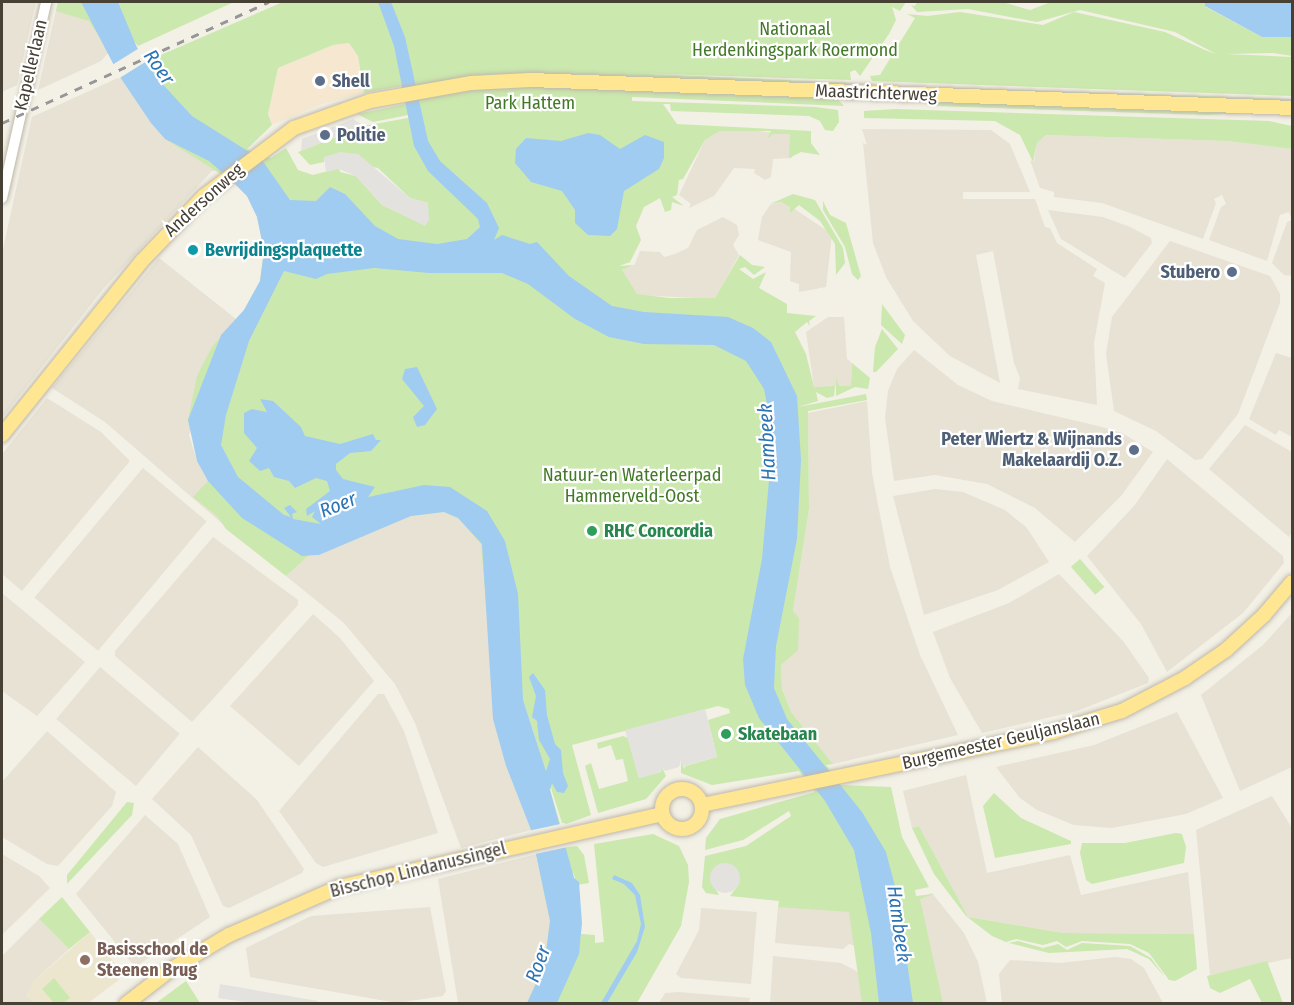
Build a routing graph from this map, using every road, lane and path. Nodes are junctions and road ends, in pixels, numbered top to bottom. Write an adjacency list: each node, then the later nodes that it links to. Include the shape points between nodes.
1 (46, 2): 4 (street, Kapellerlaan)
2 (455, 86): 3 (main road, Maastrichterweg, via 530,80); 5 (main road, Andersonweg, via 370,101 305,123 261,150 220,182 142,261)
3 (1293, 108)
4 (2, 198)
5 (14, 417): 6 (main road, Andersonweg); 7 (main road, Andersonweg)
6 (2, 429)
7 (2, 435)
8 (1293, 582): 9 (main road, Burgemeester Geuljanslaan, via 1226,650 1185,678 1122,711 1053,732)
9 (702, 805): 10 (main road, via 699,821 687,829 671,826); 10 (main road, via 693,792 677,789 665,798)
10 (662, 814): 11 (main road, Bisschop Lindanussingel, via 407,870 318,895 211,945)
11 (126, 1004)

